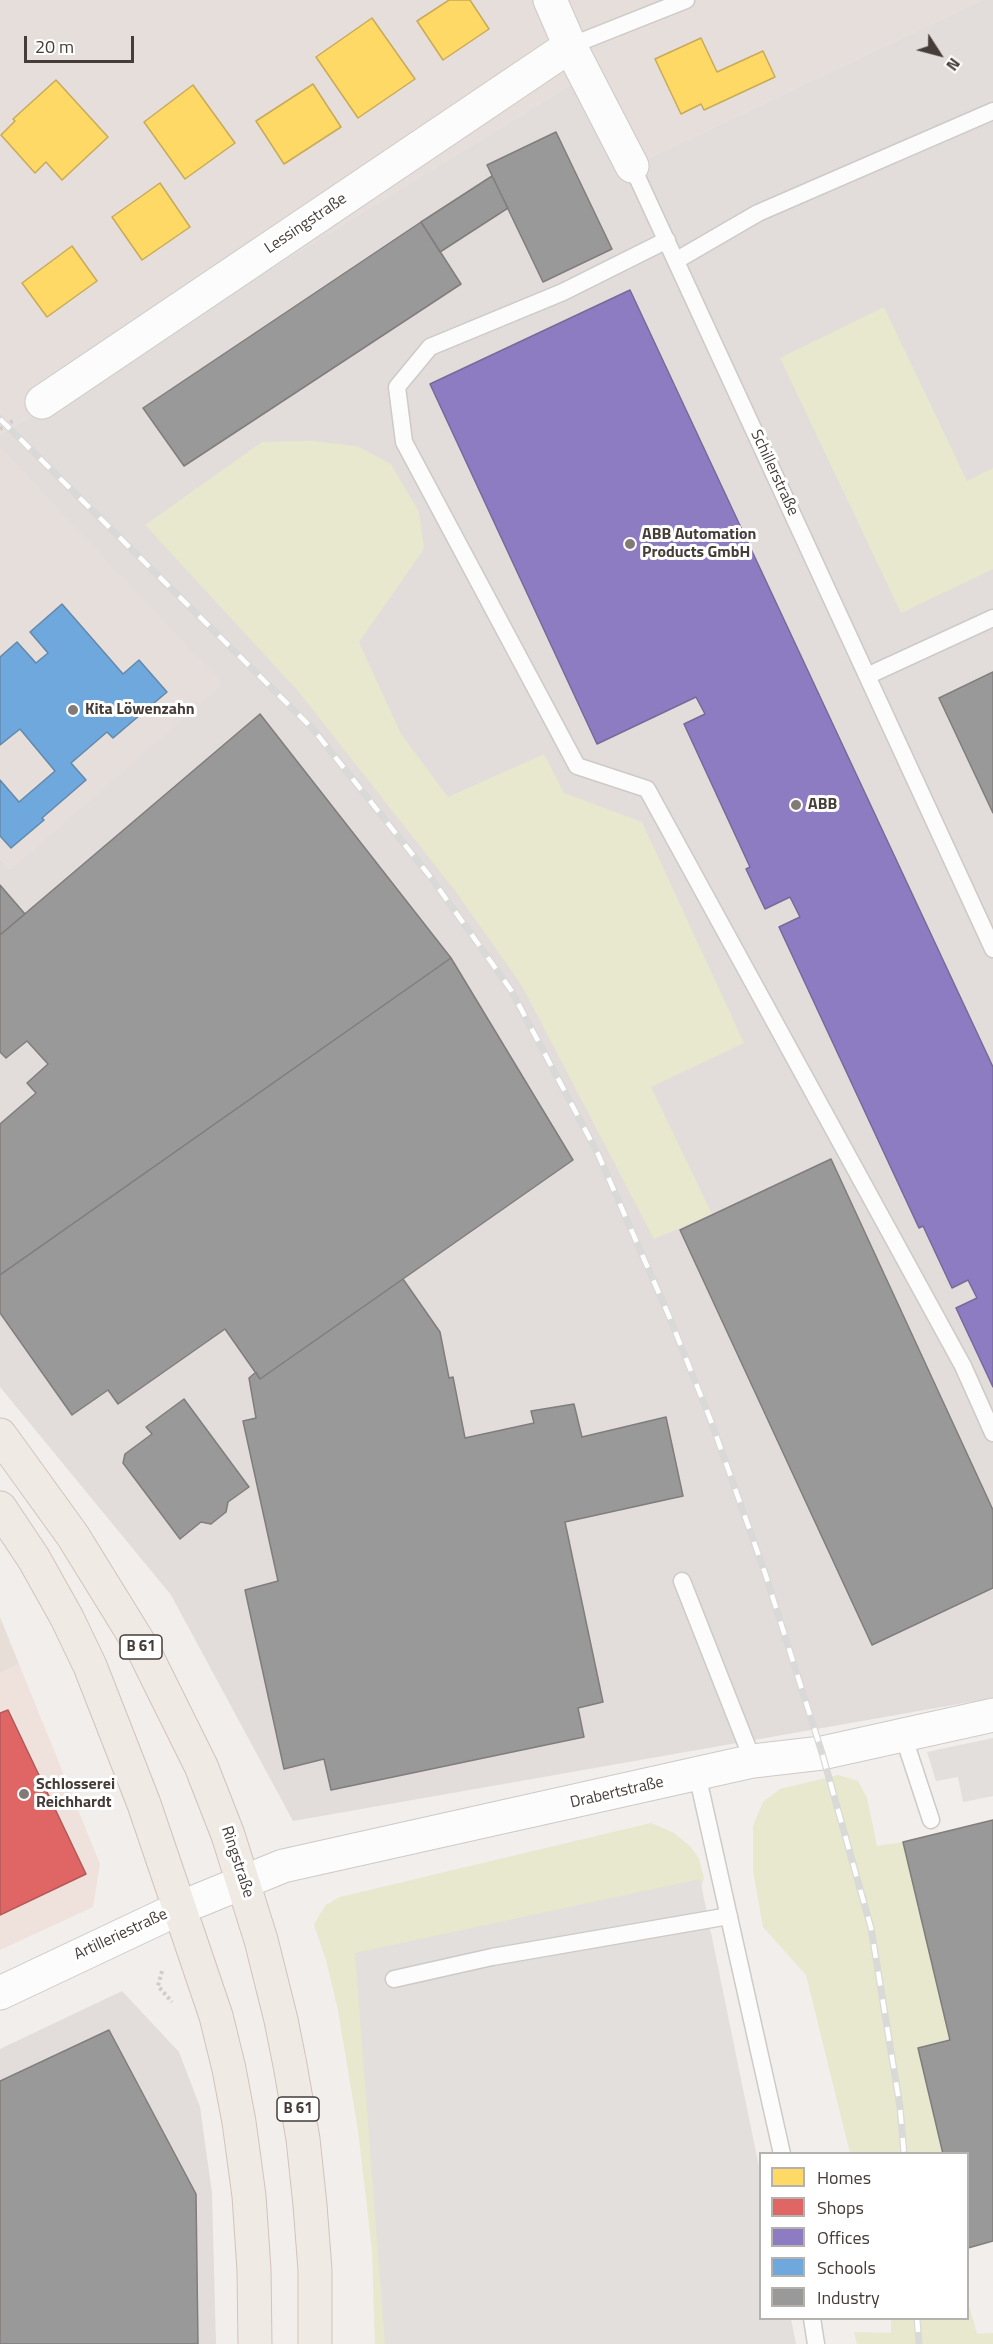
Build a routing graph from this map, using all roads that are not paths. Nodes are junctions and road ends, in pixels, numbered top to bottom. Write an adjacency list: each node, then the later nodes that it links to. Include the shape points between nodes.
1 (550, 0): 3 (street, Schillerstraße)
2 (686, 0): 3 (lane)
3 (570, 46): 5 (street, Schillerstraße); 8 (street, Lessingstraße)
4 (993, 111): 7 (lane, via 758,213)
5 (632, 166): 6 (lane, Schillerstraße)
6 (667, 240): 7 (lane, Schillerstraße); 12 (lane, via 562,292 430,347 397,387 404,442 577,766 647,789 963,1366)
7 (677, 260): 10 (lane, Schillerstraße)
8 (42, 402)
9 (993, 618): 10 (lane)
10 (867, 676): 11 (lane, Schillerstraße)
11 (993, 949)
12 (993, 1433)
13 (0, 1435): 21 (main road, Ringstraße / B 61, via 73,1536 144,1651 204,1775)
14 (0, 1508): 22 (main road, via 34,1559 90,1666)
15 (682, 1581): 18 (lane)
16 (993, 1715): 17 (street, Drabertstraße)
17 (903, 1735): 18 (street, Drabertstraße, via 822,1753); 20 (lane)
18 (753, 1761): 19 (street, Drabertstraße)
19 (697, 1774): 21 (street, Drabertstraße, via 324,1855); 23 (lane)
20 (931, 1820)
21 (244, 1880): 22 (street, Artilleriestraße); 29 (main road, Ringstraße / B 61, via 282,2019 303,2139 315,2270)
22 (180, 1908): 25 (street, Artilleriestraße); 28 (main road, via 216,2016 239,2122 249,2196)
23 (729, 1916): 24 (lane, via 492,1957); 26 (lane)
24 (394, 1979)
25 (0, 1993)
26 (782, 2152)
27 (812, 2320): 30 (lane)
28 (255, 2344)
29 (315, 2344)
30 (816, 2344)

